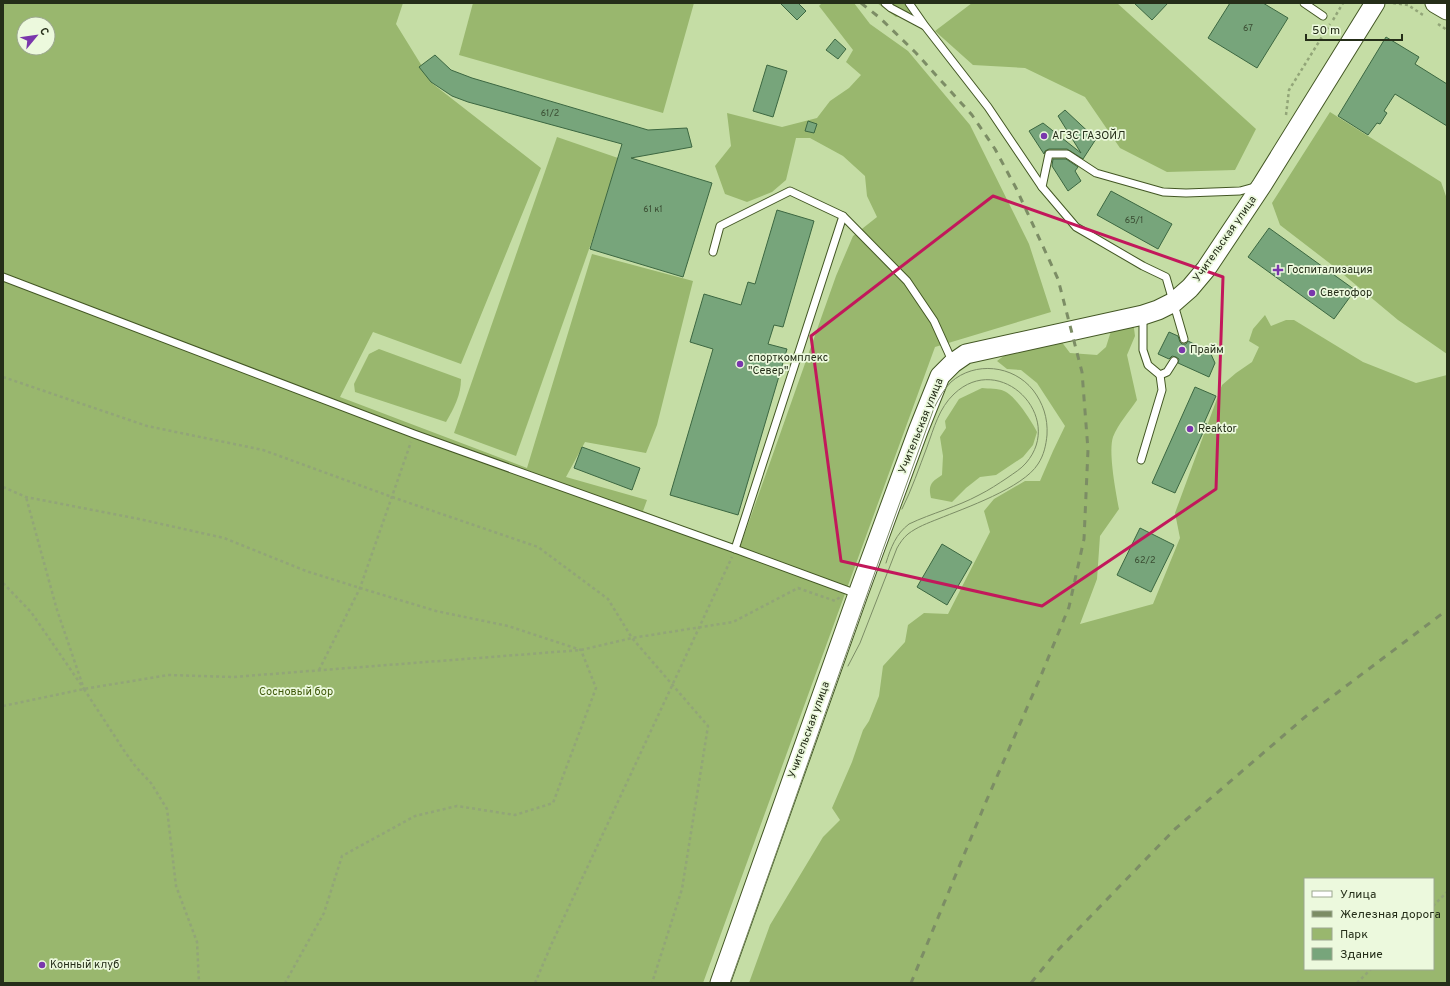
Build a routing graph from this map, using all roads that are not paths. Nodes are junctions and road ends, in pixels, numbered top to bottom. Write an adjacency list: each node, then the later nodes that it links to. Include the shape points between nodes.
1 (885, 3): 8 (lane)
2 (909, 3): 8 (lane)
3 (1304, 3): 6 (lane)
4 (1375, 3): 9 (main road, Учительская улица)
5 (1431, 10): 7 (main road)
6 (1323, 16)
7 (1440, 16)
8 (925, 26): 10 (lane, via 988,107)
9 (1262, 185): 10 (lane, via 1240,191 1186,194 1163,192 1096,173 1067,154 1049,154); 14 (main road, Учительская улица, via 1206,269)
10 (1042, 187): 14 (lane, via 1076,227 1166,277)
11 (843, 216): 12 (lane, via 790,191 720,226); 18 (lane, via 907,281 934,321); 21 (lane)
12 (713, 252)
13 (3, 277): 21 (lane, via 414,434)
14 (1174, 302): 15 (main road, Учительская улица); 16 (lane)
15 (1143, 315): 18 (main road, Учительская улица, via 966,354); 19 (lane, via 1143,350 1148,365)
16 (1184, 339)
17 (1174, 362): 19 (lane, via 1167,372)
18 (953, 363): 22 (main road, Учительская улица, via 940,376)
19 (1160, 375): 20 (lane, via 1162,390)
20 (1141, 460)
21 (735, 549): 22 (lane)
22 (853, 593): 23 (main road, Учительская улица)
23 (720, 983)

